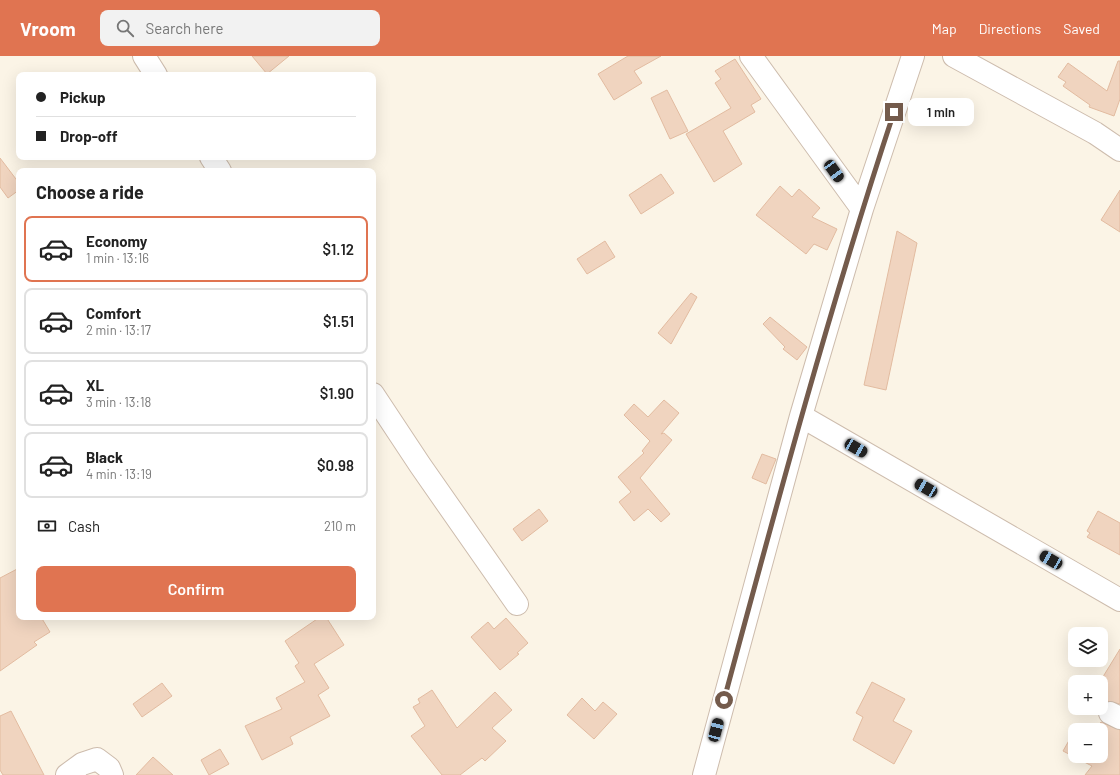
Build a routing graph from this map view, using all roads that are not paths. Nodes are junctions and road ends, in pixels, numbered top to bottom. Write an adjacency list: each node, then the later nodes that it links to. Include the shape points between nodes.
1 (144, 56): 5 (street)
2 (752, 56): 7 (street)
3 (913, 56): 7 (street)
4 (954, 56): 6 (street, via 1095,133)
5 (154, 72)
6 (1120, 150)
7 (862, 209): 9 (street)
8 (376, 398): 11 (street)
9 (801, 416): 10 (street); 14 (street)
10 (1120, 600)
11 (517, 604)
12 (66, 775): 13 (street, via 82,764 97,759 109,768)
13 (112, 775)
14 (704, 775)

